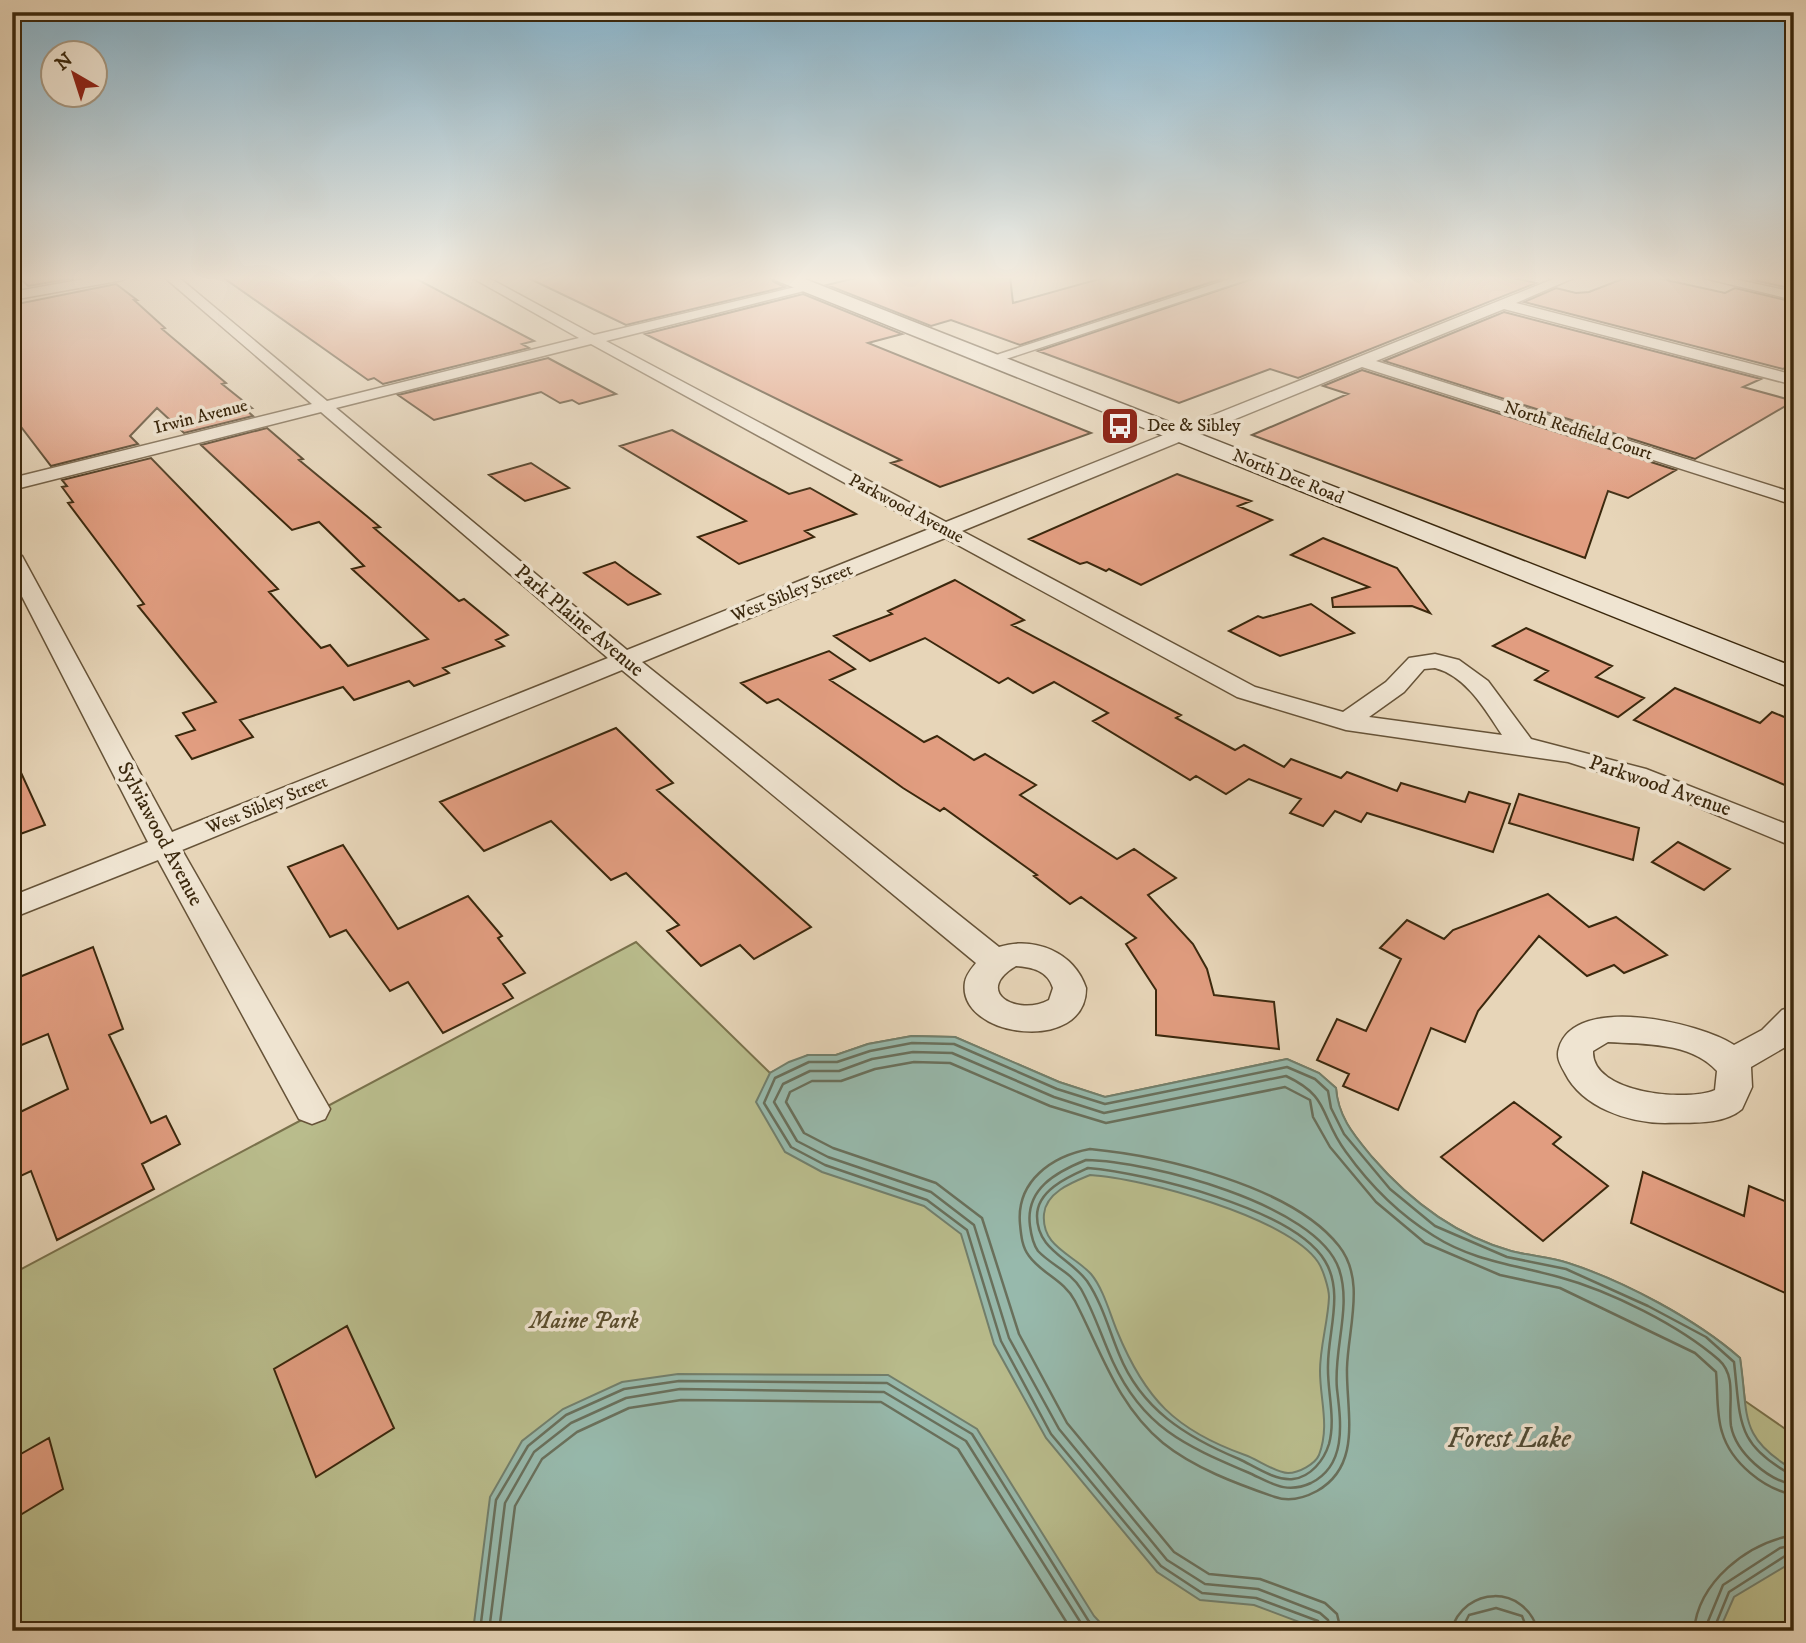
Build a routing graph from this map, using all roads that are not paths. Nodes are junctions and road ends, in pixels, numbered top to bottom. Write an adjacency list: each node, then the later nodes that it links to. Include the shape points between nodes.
1 (260, 353): 11 (street, Park Plaine Avenue)
2 (541, 353): 11 (street, Irwin Avenue)
3 (615, 353): 15 (street, Parkwood Avenue)
4 (976, 353): 8 (main road, North Dee Road)
5 (1012, 353): 8 (street)
6 (1385, 353): 9 (street, West Sibley Street)
7 (1689, 353): 10 (street)
8 (992, 359): 12 (main road, North Dee Road)
9 (1363, 362): 12 (street, West Sibley Street); 14 (street, North Redfield Court)
10 (1794, 380)
11 (324, 407): 13 (street, Irwin Avenue); 17 (street, Park Plaine Avenue)
12 (1182, 435): 15 (street, West Sibley Street); 18 (main road, North Dee Road)
13 (12, 484)
14 (1794, 499)
15 (946, 531): 17 (street, West Sibley Street); 19 (street, Parkwood Avenue, via 1246,692)
16 (12, 556): 22 (street, Sylviawood Avenue)
17 (625, 660): 22 (street, West Sibley Street); 24 (street, Park Plaine Avenue)
18 (1794, 679)
19 (1346, 722): 20 (street, Parkwood Avenue); 20 (street, via 1395,687 1417,663 1440,660 1462,670)
20 (1523, 746): 21 (street, Parkwood Avenue, via 1634,772)
21 (1794, 838)
22 (165, 846): 23 (street, West Sibley Street); 27 (street, Sylviawood Avenue)
23 (12, 908)
24 (995, 961)
25 (1794, 1019): 26 (street, via 1768,1043)
26 (1732, 1060)
27 (312, 1109)

